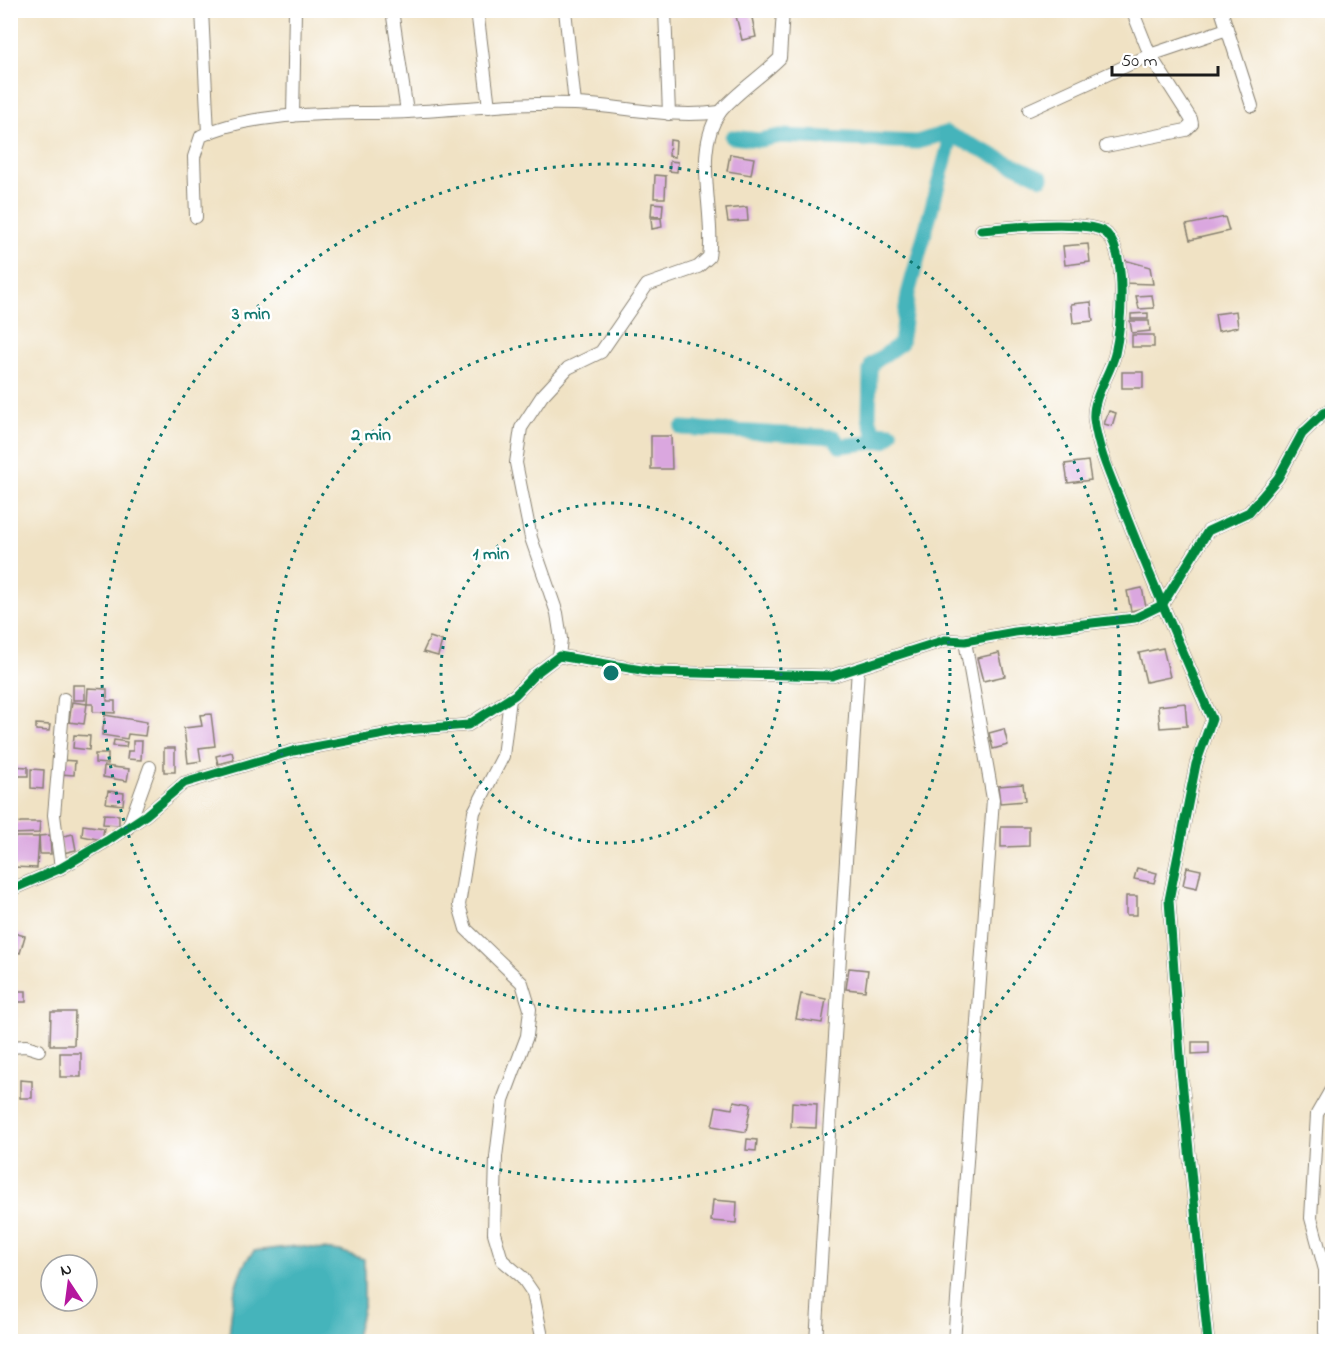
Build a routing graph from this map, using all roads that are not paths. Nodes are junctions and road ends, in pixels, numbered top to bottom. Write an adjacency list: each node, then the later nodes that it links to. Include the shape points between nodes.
1 (202, 10): 20 (street)
2 (295, 10): 19 (street)
3 (392, 10): 16 (street)
4 (477, 10): 14 (street)
5 (565, 10): 12 (street)
6 (666, 10): 18 (street)
7 (783, 10): 17 (street, via 780,58)
8 (1132, 10): 11 (street)
9 (1221, 10): 10 (street)
10 (1227, 29): 11 (street); 13 (street)
11 (1150, 55): 15 (street); 21 (street, via 1191,118 1190,128)
12 (575, 104): 14 (street); 18 (street)
13 (1252, 106)
14 (489, 107): 16 (street)
15 (1029, 110)
16 (407, 112): 19 (street)
17 (720, 112): 18 (street); 27 (street, via 706,161 711,216 709,257 698,267 647,285 601,352 568,368 542,396 521,428 517,473 531,538 557,613)
18 (669, 114)
19 (293, 116): 20 (street)
20 (208, 132): 22 (street, via 201,136 194,158)
21 (1106, 146)
22 (196, 217)
23 (981, 230): 25 (street, via 1077,225 1103,231 1108,236 1117,258 1119,328 1094,416 1099,446)
24 (1332, 410): 25 (street, via 1302,434 1278,478 1249,512 1209,531)
25 (1162, 605): 26 (street, via 1135,618); 41 (street, via 1212,719 1196,764 1169,900 1181,1070)
26 (965, 641): 28 (street, via 945,640); 40 (street, via 993,800)
27 (559, 656): 28 (street, via 653,672 832,676); 30 (street)
28 (858, 668): 39 (street)
29 (64, 699): 33 (street, via 54,815)
30 (510, 699): 32 (street, via 468,725 406,730 293,751 224,769 184,783); 38 (street, via 503,756 474,812 459,905 466,929 522,983 530,1009 526,1036 503,1100 495,1168 494,1233 502,1260 534,1293)
31 (150, 767): 32 (street)
32 (128, 828): 33 (street)
33 (62, 868): 34 (street)
34 (10, 890)
35 (10, 1047): 36 (street)
36 (39, 1050)
37 (1332, 1088): 42 (street, via 1317,1114 1311,1218 1325,1270)
38 (543, 1341)
39 (816, 1341)
40 (954, 1341)
41 (1208, 1341)
42 (1328, 1341)

